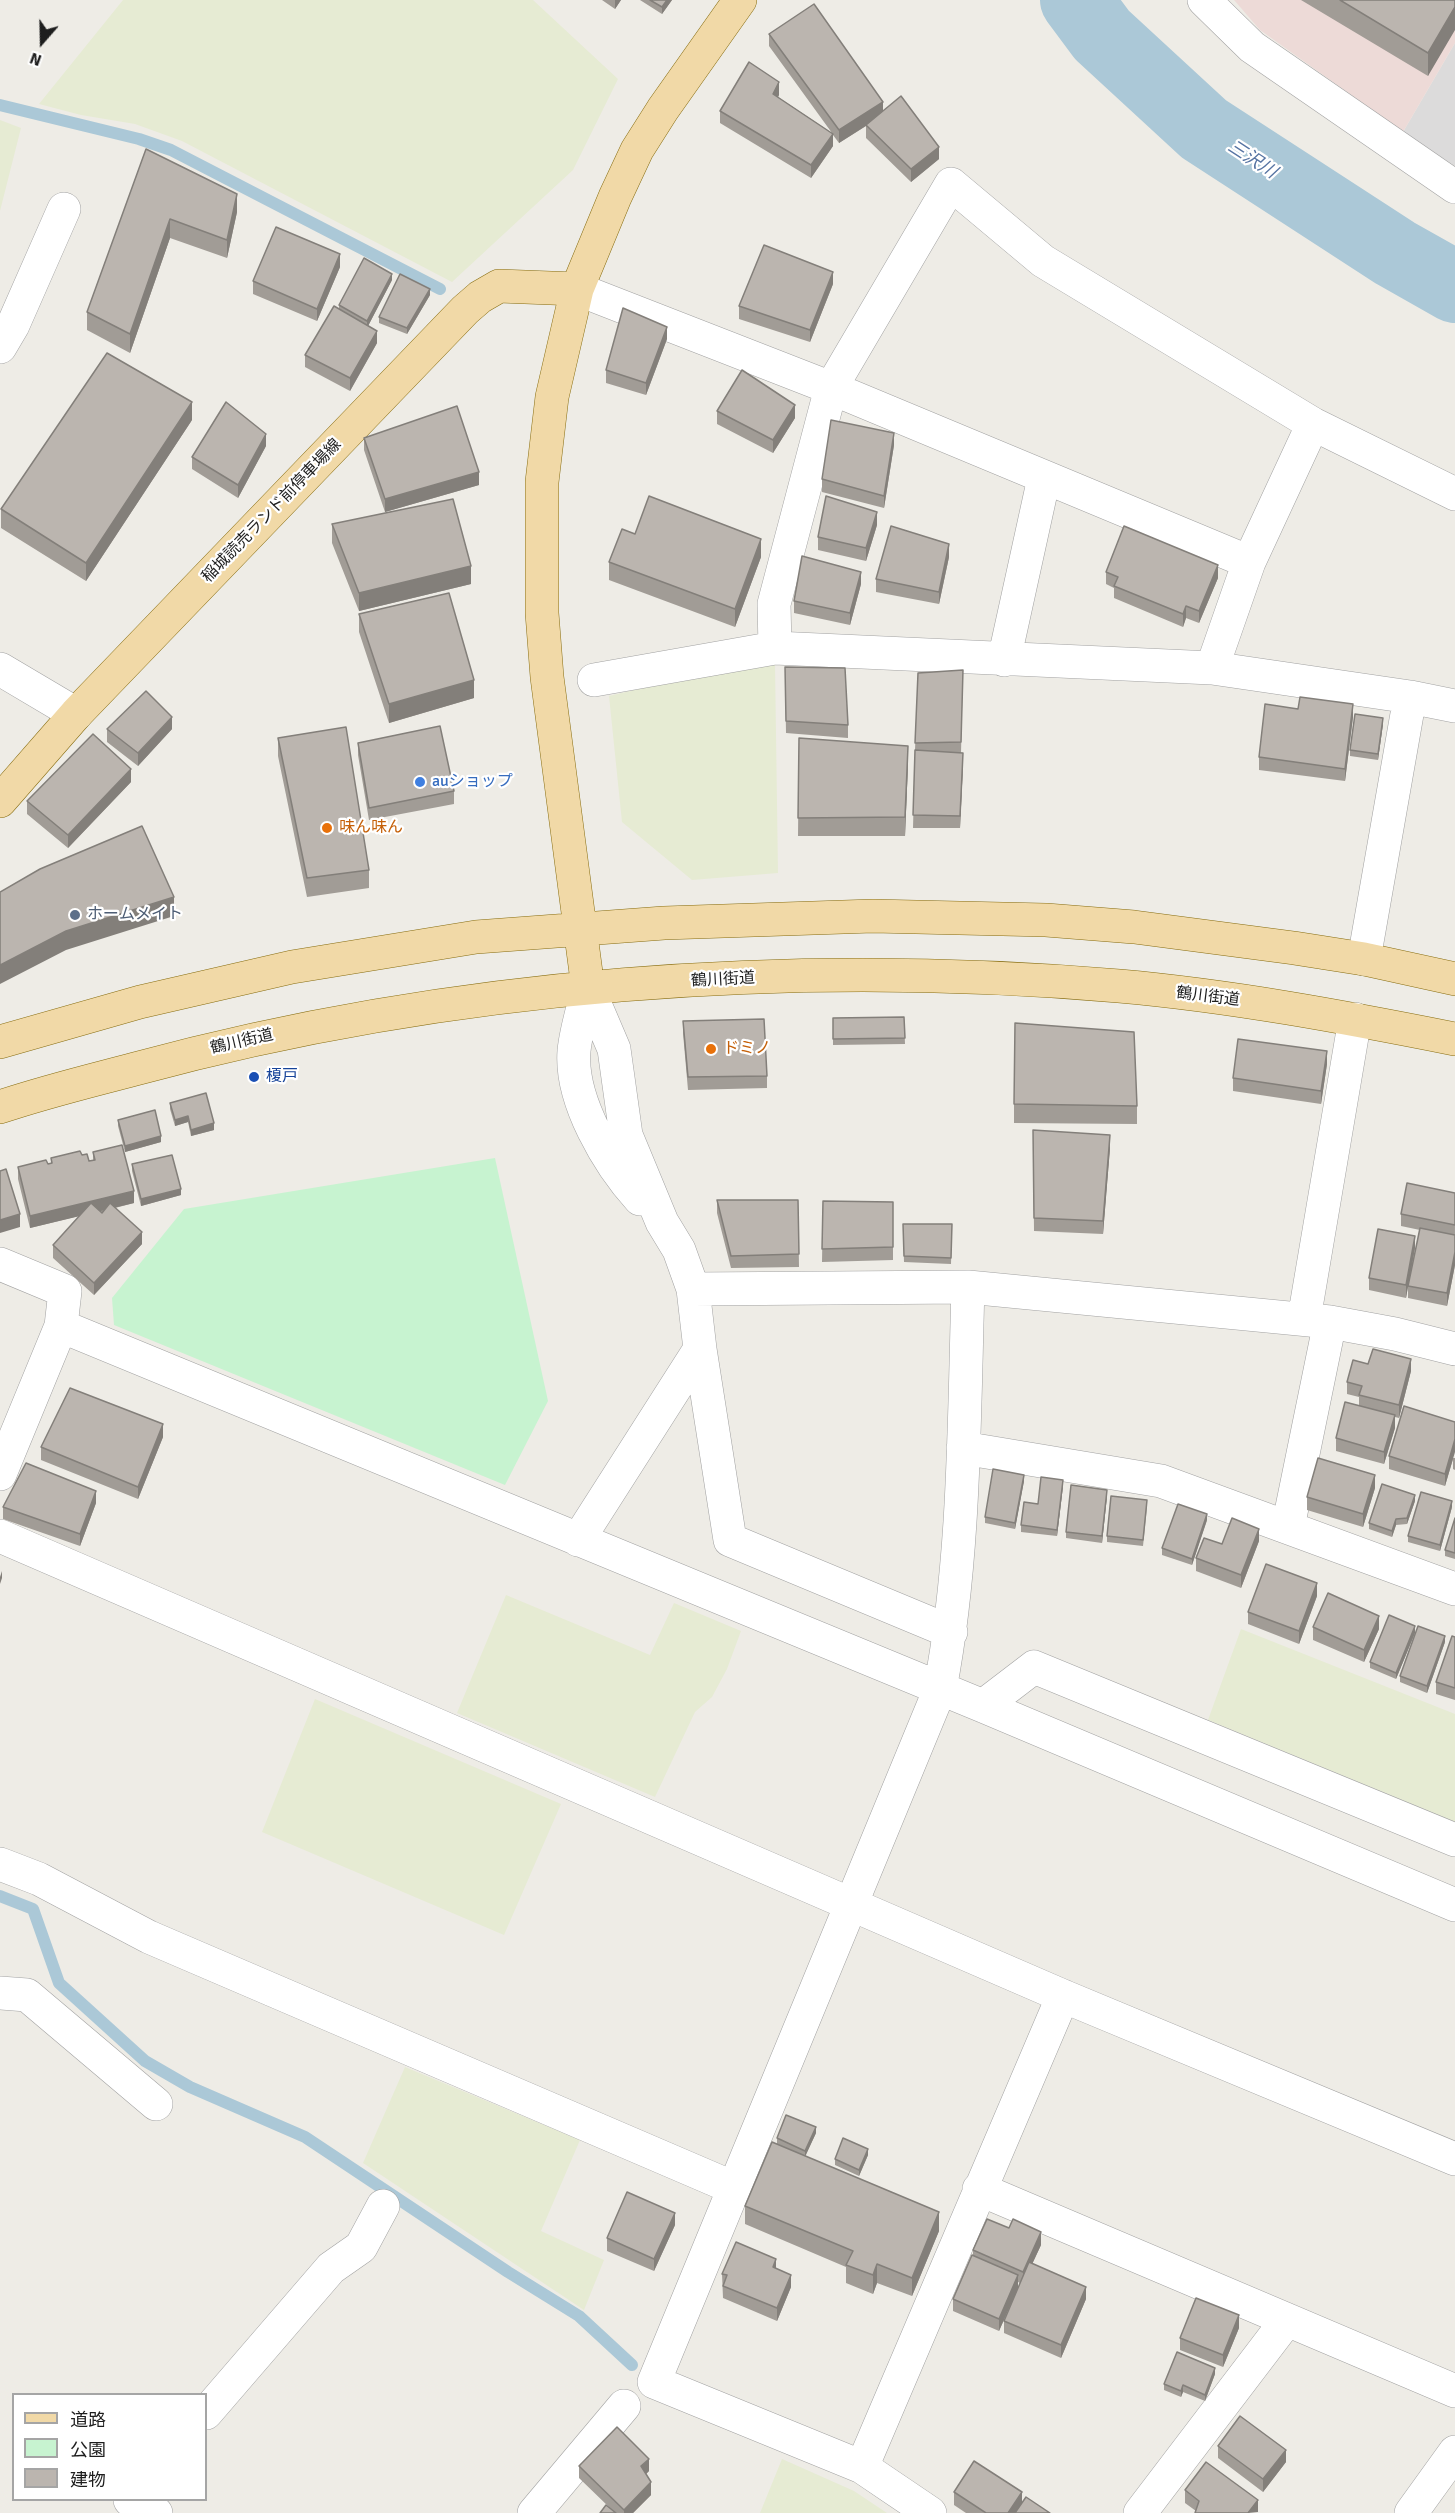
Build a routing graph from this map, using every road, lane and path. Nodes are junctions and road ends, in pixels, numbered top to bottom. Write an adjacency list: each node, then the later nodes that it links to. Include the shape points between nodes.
1 (740, 0): 5 (main road, via 637,150)
2 (1204, 0): 3 (street, via 1252,47)
3 (1455, 187)
4 (64, 209): 6 (street)
5 (577, 289): 7 (street); 19 (main road, 稲城読売ランド前停車場線, via 499,286 480,297); 21 (main road, via 549,419 541,530 547,677)
6 (0, 347)
7 (831, 388): 8 (street, via 951,184 1042,261); 9 (street); 12 (street, via 774,604)
8 (1313, 424): 10 (street); 11 (street)
9 (1044, 478): 11 (street); 13 (street)
10 (1455, 494)
11 (1249, 562): 14 (street)
12 (775, 648): 13 (street); 16 (street)
13 (1004, 660): 14 (street)
14 (1212, 668): 17 (street)
15 (0, 669): 19 (street)
16 (594, 680)
17 (1410, 697): 18 (street); 22 (street)
18 (1455, 706)
19 (76, 714): 20 (main road, 稲城読売ランド前停車場線)
20 (0, 801)
21 (580, 928): 22 (main road, via 789,918 958,916 1134,927); 24 (main road); 27 (main road, via 476,937 292,967 140,1002)
22 (1364, 959): 23 (main road)
23 (1455, 979)
24 (588, 988): 25 (main road, 鶴川街道, via 786,977 956,976 1122,987); 28 (main road, 鶴川街道, via 443,1005 276,1034); 31 (street, via 574,1053 579,1092 599,1145 626,1184 662,1222 679,1250)
25 (1355, 1018): 26 (main road, 鶴川街道); 32 (street)
26 (1455, 1038)
27 (0, 1042)
28 (0, 1107)
29 (0, 1264): 33 (street, via 65,1291)
30 (968, 1287): 31 (street); 32 (street); 36 (street)
31 (693, 1289): 34 (street)
32 (1317, 1321): 35 (street, via 1395,1334); 38 (street)
33 (61, 1326): 37 (street); 40 (street)
34 (700, 1349): 40 (street); 42 (street, via 730,1540)
35 (1455, 1350)
36 (963, 1448): 38 (street, via 1161,1481); 42 (street)
37 (0, 1474)
38 (1288, 1527): 41 (street)
39 (0, 1536): 47 (street)
40 (578, 1540): 43 (street)
41 (1455, 1589)
42 (951, 1632): 43 (street)
43 (940, 1689): 44 (street); 47 (street)
44 (983, 1706): 45 (street, via 1034,1667); 48 (street)
45 (1455, 1840)
46 (0, 1864): 53 (street, via 39,1879 149,1937)
47 (851, 1902): 50 (street); 53 (street)
48 (1455, 1905)
49 (0, 1993): 51 (street, via 27,1995)
50 (1063, 1996): 52 (street); 54 (street)
51 (156, 2104)
52 (1455, 2159)
53 (734, 2188): 61 (street, via 654,2382)
54 (979, 2189): 56 (street); 61 (street)
55 (383, 2206): 59 (street, via 361,2247 331,2268)
56 (1287, 2320): 57 (street); 68 (street)
57 (1455, 2391)
58 (624, 2406): 66 (street)
59 (207, 2412)
60 (1455, 2452): 69 (street)
61 (862, 2467): 67 (street)
62 (128, 2501): 64 (street)
63 (134, 2501): 65 (street)
64 (118, 2513)
65 (156, 2513)
66 (534, 2513)
67 (930, 2513)
68 (1140, 2513)
69 (1411, 2513)

